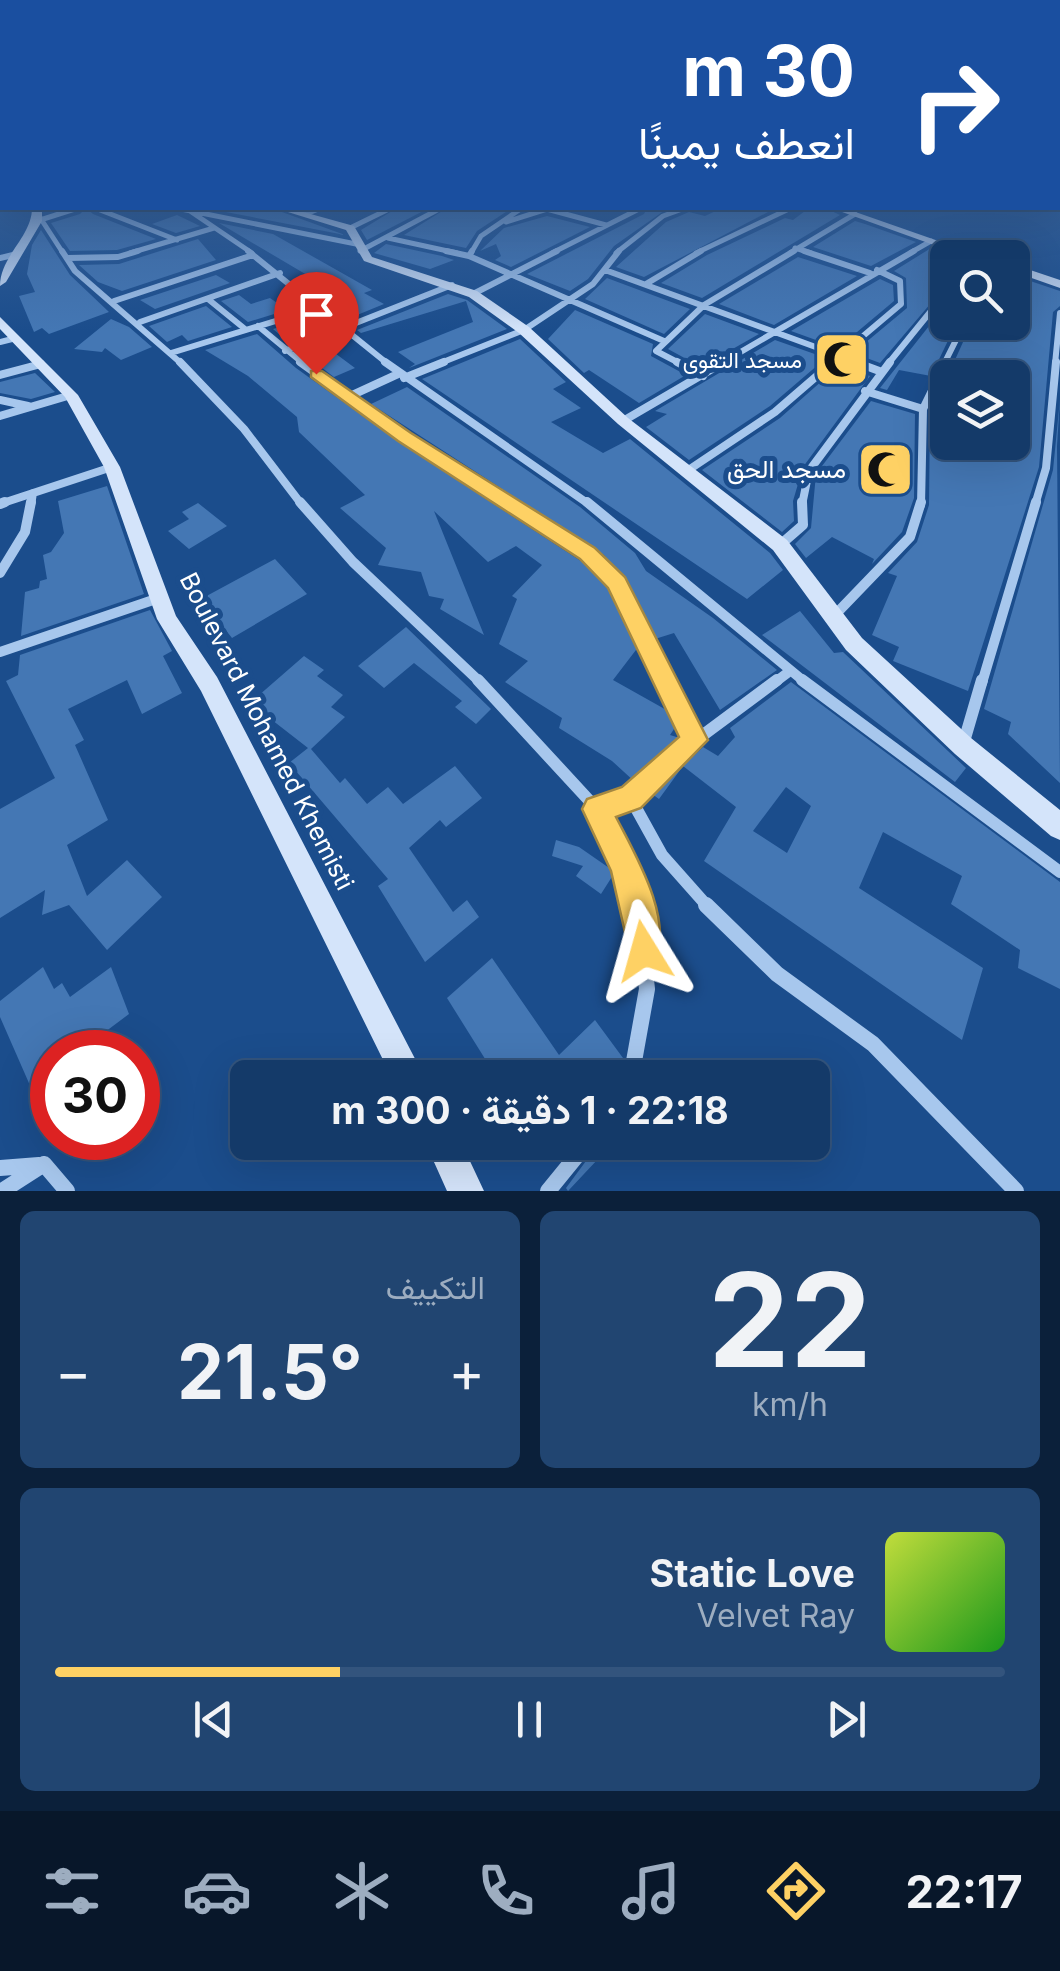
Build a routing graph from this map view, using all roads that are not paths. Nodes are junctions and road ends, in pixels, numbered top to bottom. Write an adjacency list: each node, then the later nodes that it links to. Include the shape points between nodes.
1 (36, 220): 26 (main road)
2 (40, 220): 30 (street)
3 (125, 220): 21 (street)
4 (202, 220): 19 (street)
5 (237, 220): 22 (street)
6 (316, 220): 22 (main road)
7 (378, 220): 22 (street)
8 (421, 220): 20 (street)
9 (505, 220): 18 (street)
10 (514, 220): 18 (street)
11 (587, 220): 17 (street)
12 (617, 220): 17 (street)
13 (659, 220): 31 (street)
14 (766, 220): 37 (street)
15 (845, 220): 25 (street)
16 (871, 220): 23 (main road)
17 (606, 225): 35 (street)
18 (496, 226): 28 (street)
19 (214, 228): 21 (street); 27 (street)
20 (388, 238): 22 (street); 28 (street)
21 (177, 240): 30 (street, via 104,260)
22 (355, 241): 39 (main road, via 368,259)
23 (930, 241)
24 (930, 242): 32 (street)
25 (795, 248): 32 (street); 44 (street)
26 (17, 254): 29 (street); 36 (main road)
27 (253, 255): 33 (street); 43 (street)
28 (468, 256): 35 (street)
29 (0, 258)
30 (67, 258): 43 (street)
31 (605, 270): 37 (street); 42 (street)
32 (873, 271): 53 (street); 59 (street, via 900,281 901,304)
33 (280, 273): 41 (street); 45 (street)
34 (1030, 274): 38 (main road)
35 (512, 275): 40 (street); 42 (street)
36 (0, 282)
37 (646, 284): 44 (street)
38 (1060, 284)
39 (452, 285): 40 (main road); 50 (street)
40 (473, 294): 52 (main road)
41 (208, 299): 48 (street); 51 (street)
42 (572, 300): 52 (street); 56 (street)
43 (114, 301): 48 (street)
44 (704, 305): 53 (street); 56 (street)
45 (318, 308): 49 (street); 50 (street)
46 (930, 312): 61 (street)
47 (1060, 312): 84 (street, via 1046,468)
48 (140, 322): 58 (street)
49 (258, 326): 51 (street); 57 (street)
50 (343, 329): 57 (street); 63 (street)
51 (246, 330): 58 (street)
52 (524, 330): 63 (street); 72 (main road)
53 (774, 332): 59 (street); 64 (street)
54 (5, 334): 60 (main road, Boulevard Mohamed Khemisti)
55 (956, 340): 70 (street)
56 (664, 341): 64 (street, via 658,354)
57 (286, 351): 67 (street)
58 (171, 352): 86 (street, via 244,429 352,562 499,700)
59 (842, 358): 61 (street); 74 (street)
60 (41, 364): 62 (street); 66 (main road, Boulevard Mohamed Khemisti)
61 (882, 372): 65 (street)
62 (0, 376)
63 (401, 376): 67 (street); 82 (street, via 626,532)
64 (703, 376): 72 (street)
65 (866, 391): 70 (street); 77 (street, via 809,470 801,493 803,524)
66 (71, 395): 69 (street); 73 (main road, Boulevard Mohamed Khemisti)
67 (348, 397): 83 (street, via 599,562 624,595)
68 (0, 400): 69 (street)
69 (30, 407): 71 (street)
70 (923, 408): 80 (street, via 921,513 910,536)
71 (0, 416)
72 (624, 421): 74 (main road)
73 (112, 467): 75 (street); 79 (main road, Boulevard Mohamed Khemisti)
74 (686, 470): 77 (main road)
75 (33, 493): 76 (street); 78 (street, via 25,532)
76 (0, 504)
77 (780, 545): 80 (main road)
78 (0, 573)
79 (159, 598): 81 (street); 89 (main road, Boulevard Mohamed Khemisti)
80 (833, 617): 84 (main road)
81 (0, 652)
82 (790, 671): 83 (street); 88 (street)
83 (695, 740): 85 (street)
84 (963, 746): 87 (main road)
85 (631, 799): 86 (street); 99 (street, via 662,855 730,932 873,1044)
86 (597, 809): 90 (street, via 640,913 647,989)
87 (1060, 827)
88 (1060, 872)
89 (400, 1060)
90 (633, 1060)
91 (451, 1160): 97 (main road)
92 (573, 1160): 98 (street)
93 (44, 1164): 94 (street); 95 (street); 96 (street)
94 (0, 1168)
95 (2, 1191)
96 (67, 1191)
97 (466, 1191)
98 (548, 1191)
99 (1016, 1191)

